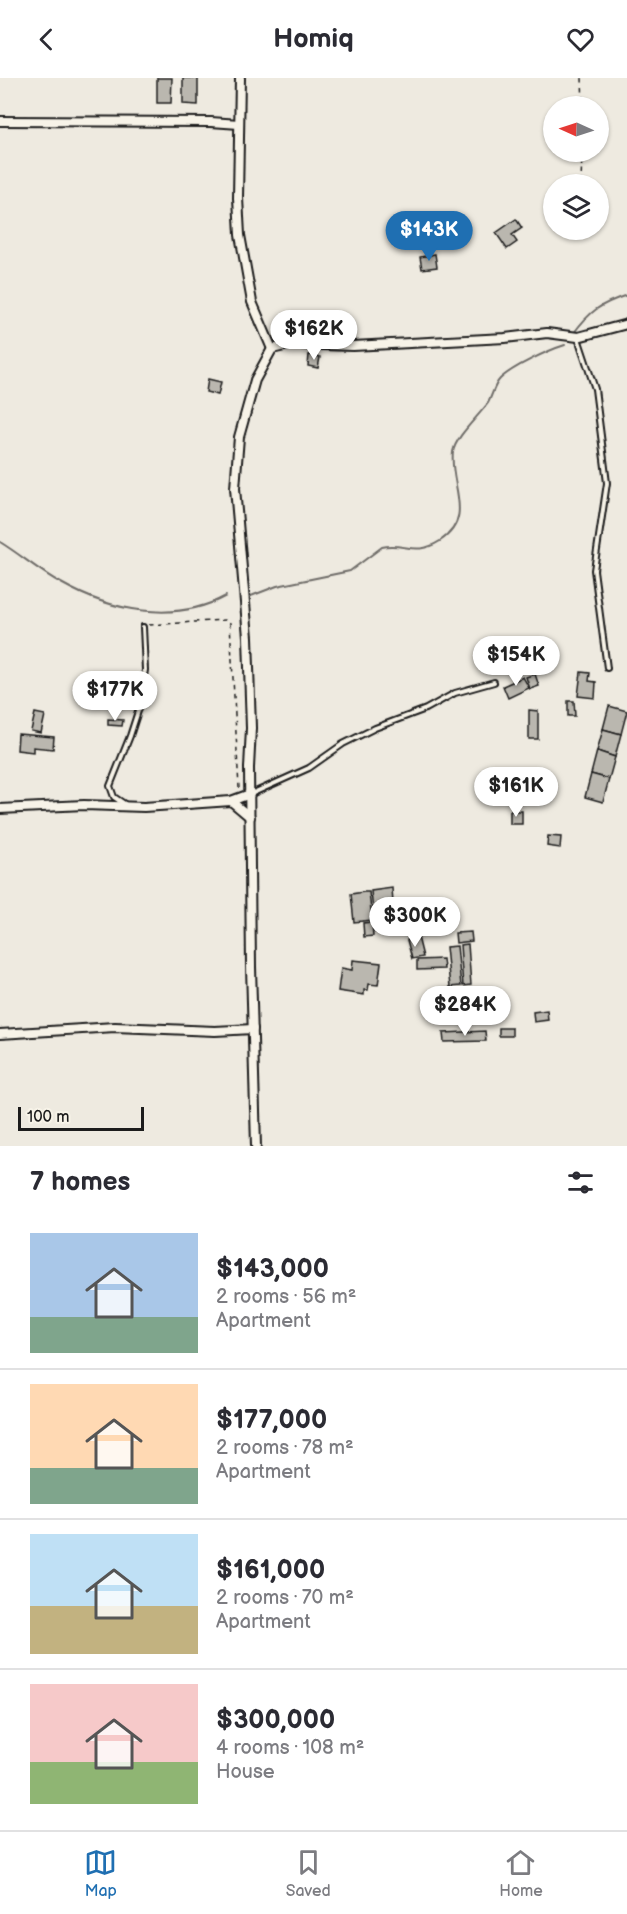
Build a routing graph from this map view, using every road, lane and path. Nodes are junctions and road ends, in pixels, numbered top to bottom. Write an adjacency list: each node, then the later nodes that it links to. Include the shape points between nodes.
1 (240, 78): 5 (street)
2 (582, 78): 3 (path)
3 (583, 96)
4 (0, 121): 5 (street)
5 (239, 124): 8 (street, via 238,198 244,265 255,311)
6 (627, 324): 7 (street)
7 (578, 337): 8 (street, via 547,333 353,346 294,344); 10 (lane, via 595,389 607,483 594,570)
8 (272, 349): 12 (street, via 255,380 235,467 248,637)
9 (143, 627): 13 (path, via 225,620 230,623); 15 (lane, via 145,670 139,708 110,786 114,797)
10 (607, 668)
11 (494, 682): 12 (lane, via 455,693 426,709 375,728 309,768)
12 (250, 794): 13 (street); 17 (street)
13 (240, 797): 14 (street)
14 (231, 801): 15 (street); 17 (street)
15 (128, 807): 16 (street)
16 (0, 809)
17 (250, 817): 18 (street)
18 (253, 1029): 19 (street, via 115,1027); 20 (street)
19 (0, 1034)
20 (256, 1146)

